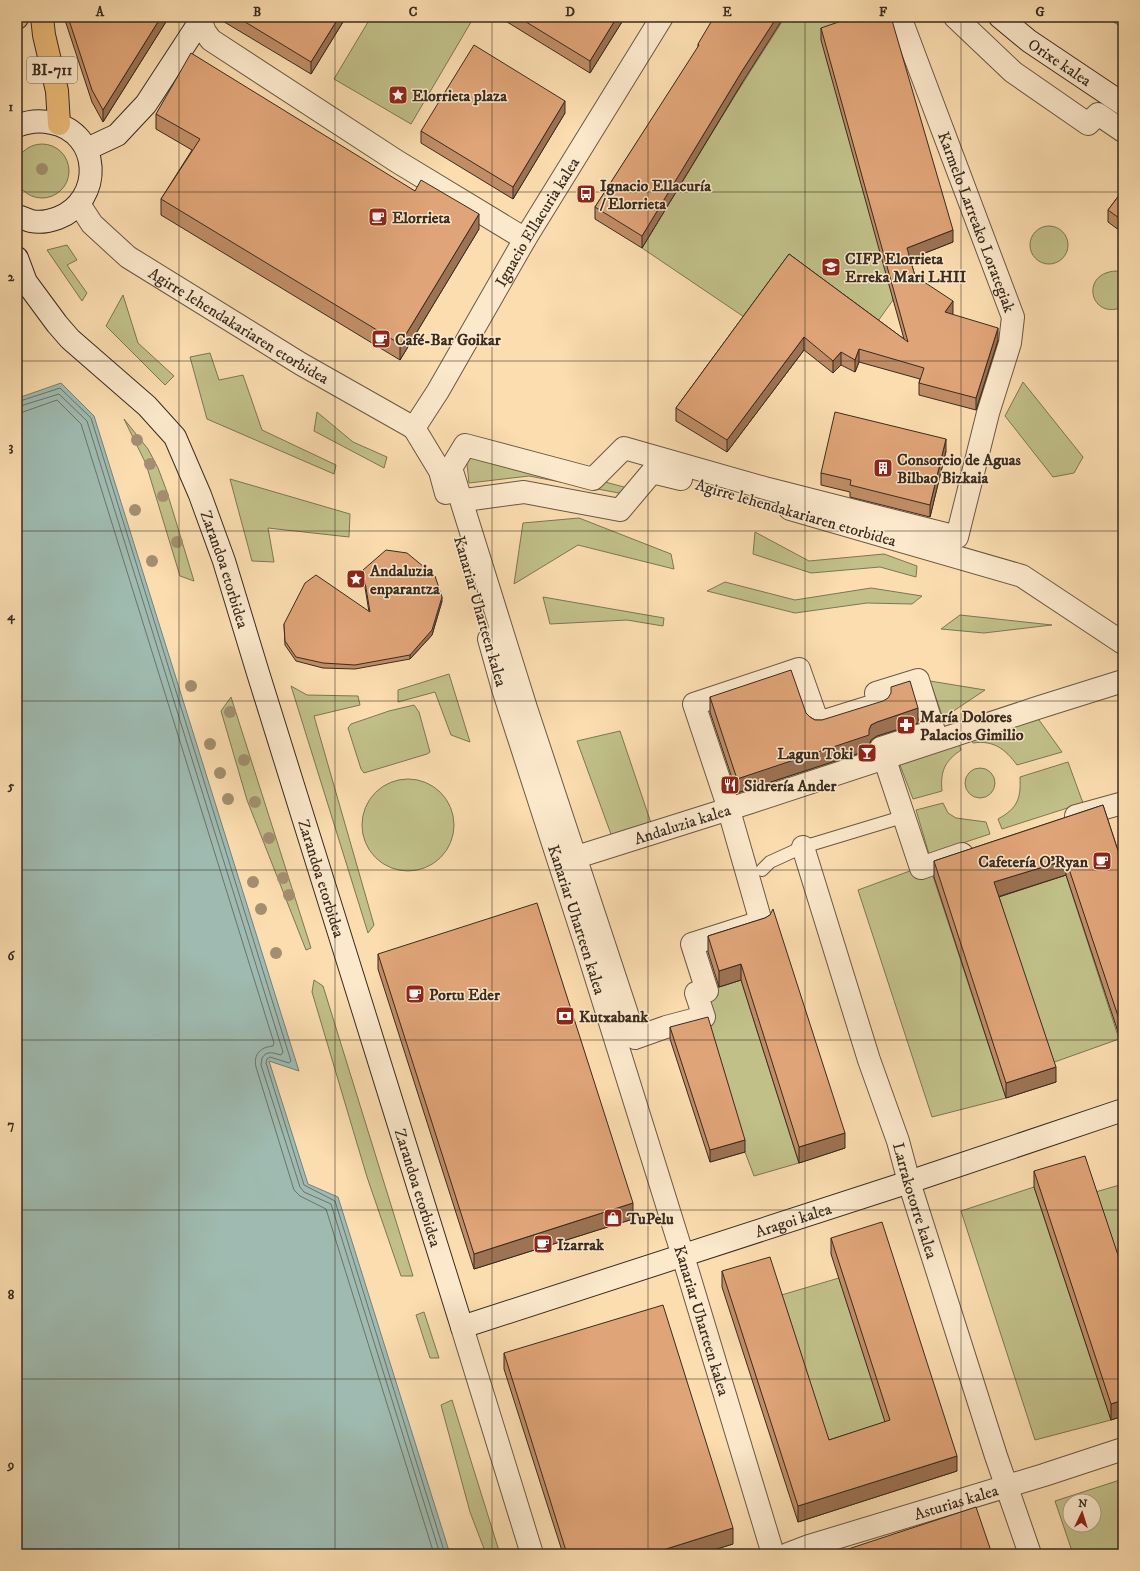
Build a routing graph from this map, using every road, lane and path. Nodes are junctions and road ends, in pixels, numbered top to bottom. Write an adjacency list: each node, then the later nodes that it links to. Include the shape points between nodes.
1 (42, 17): 10 (main road, BI-711, via 57,91)
2 (662, 17): 16 (street, Ignacio Ellacuria kalea)
3 (900, 17): 24 (street, Karmelo Larreako Lorategiak, via 1013,317 1010,343 988,413 957,537 768,489 624,448 593,479 465,445 451,468 526,708 635,1038 704,1017 696,993 707,991 692,944 761,922)
4 (954, 17): 12 (street, via 1013,72 1088,124 1098,114)
5 (1000, 17): 9 (street, Orixe kalea, via 1029,41)
6 (1118, 17): 8 (lane)
7 (200, 18): 13 (street, via 146,104 117,135); 16 (street, via 210,40 398,162)
8 (1123, 20)
9 (1123, 104)
10 (59, 124): 11 (street, via 42,120); 13 (street, via 70,130)
11 (17, 126)
12 (1123, 131)
13 (87, 149): 14 (street, via 91,178)
14 (79, 204): 15 (street, via 66,215 50,221 33,221); 18 (street, Agirre lehendakariaren etorbidea, via 92,224 128,257 301,364)
15 (17, 216)
16 (525, 239): 18 (street, Ignacio Ellacuria kalea)
17 (17, 258): 34 (street, Zarandoa etorbidea, via 26,282 70,339 147,406 175,437 200,495 224,561)
18 (414, 428): 33 (street, Kanariar Uharteen kalea, via 440,471 503,689)
19 (465, 500): 20 (street, Agirre lehendakariaren etorbidea, via 524,492 620,510 652,472 1022,576)
20 (1123, 643)
21 (1123, 681): 22 (street, Andaluzia kalea)
22 (885, 758): 24 (street, Andaluzia kalea); 24 (street, Karmelo Larreako Lorategiak, via 881,748 934,731 918,680 876,693 880,704 818,723 799,669 694,704); 28 (street, via 921,868)
23 (1123, 803): 26 (street)
24 (729, 809): 29 (street, Andaluzia kalea)
25 (900, 818): 27 (lane)
26 (1054, 824)
27 (803, 847): 30 (lane, via 770,862); 32 (street, Larrakotorre kalea)
28 (980, 848)
29 (583, 855)
30 (762, 870)
31 (1123, 1110): 32 (street, Aragoi kalea)
32 (909, 1182): 33 (street, Aragoi kalea); 36 (street, Larrakotorre kalea)
33 (683, 1256): 34 (street, Aragoi kalea); 38 (street, Kanariar Uharteen kalea)
34 (462, 1327): 37 (street, Zarandoa etorbidea)
35 (1123, 1449): 36 (street, Asturias kalea)
36 (1006, 1486): 39 (street, Asturias kalea); 40 (street, Larrakotorre kalea)
37 (532, 1554)
38 (773, 1554)
39 (788, 1554)
40 (1030, 1554)

